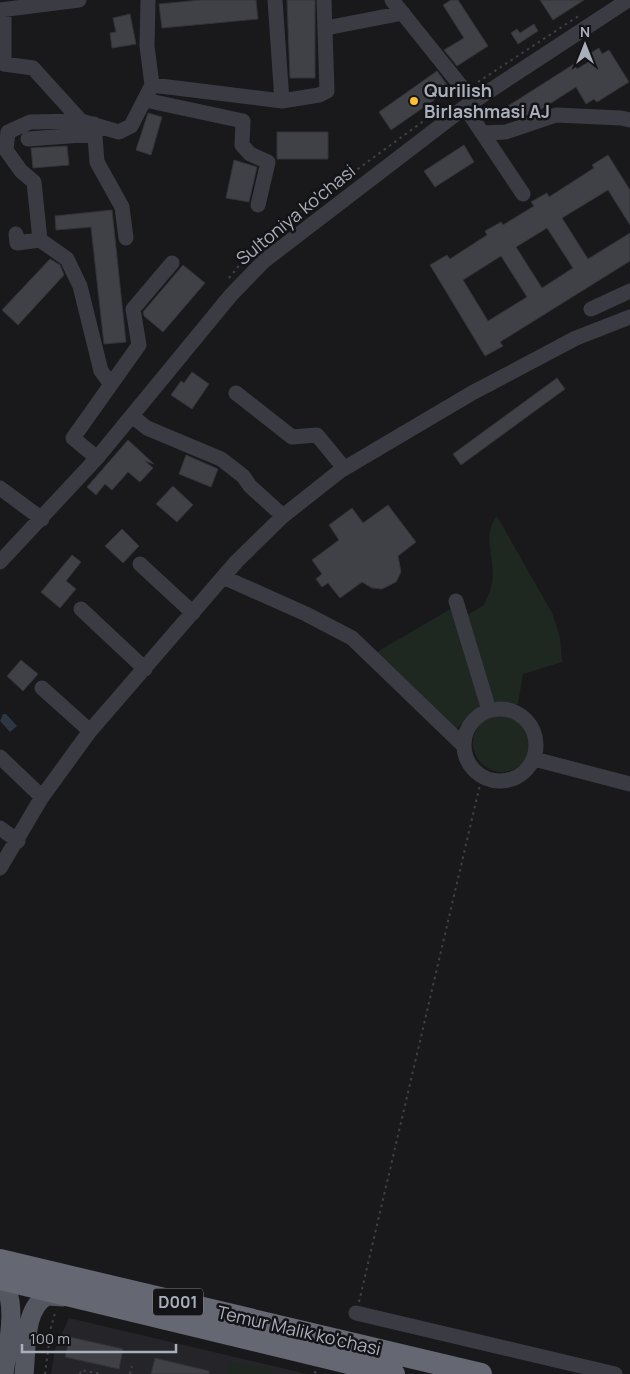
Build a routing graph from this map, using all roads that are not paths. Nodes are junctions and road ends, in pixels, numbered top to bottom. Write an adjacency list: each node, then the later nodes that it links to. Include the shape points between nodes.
1 (79, 0): 7 (street)
2 (148, 0): 10 (street, via 147,46)
3 (275, 0): 12 (street)
4 (324, 0): 9 (street)
5 (392, 0): 8 (street)
6 (628, 0): 13 (street, Sultoniya ko'chasi)
7 (2, 10): 15 (street, via 4,64 33,68)
8 (403, 13): 9 (street); 13 (street)
9 (326, 28): 12 (street, via 327,91)
10 (152, 85): 11 (street); 12 (street)
11 (145, 100): 15 (street, via 131,126 119,132); 19 (street, via 243,121 242,145 250,154 268,162)
12 (282, 101)
13 (469, 104): 16 (street); 29 (street, Sultoniya ko'chasi, via 264,261 231,295)
14 (630, 120): 16 (street, via 556,115 506,132)
15 (90, 126): 17 (street); 21 (street, via 97,162 122,207); 22 (street, via 30,122 8,132 6,150 21,171 34,182)
16 (482, 133): 18 (street)
17 (28, 139)
18 (524, 194)
19 (258, 205)
20 (16, 234): 22 (street, via 17,243)
21 (126, 238)
22 (40, 240): 27 (street, via 67,259 80,286 101,371)
23 (172, 263): 27 (street, via 133,309 139,345)
24 (630, 291): 25 (street)
25 (591, 309)
26 (630, 317): 31 (street, via 576,338 472,393)
27 (111, 384): 30 (street, via 73,438)
28 (236, 393): 31 (street, via 292,436 317,435)
29 (132, 416): 30 (street, Sultoniya ko'chasi); 33 (street, via 147,428 221,459)
30 (97, 458): 34 (street, Sultoniya ko'chasi)
31 (344, 468): 33 (street)
32 (0, 488): 34 (street)
33 (283, 516): 37 (street)
34 (42, 519): 35 (street, Sultoniya ko'chasi)
35 (0, 562)
36 (140, 564): 40 (street)
37 (223, 577): 40 (street); 45 (street, via 352,638)
38 (456, 601): 43 (street)
39 (81, 609): 41 (street)
40 (193, 613): 41 (street)
41 (145, 669): 44 (street)
42 (42, 688): 44 (street)
43 (489, 710): 45 (street, via 470,724); 47 (street, via 499,708 522,715 536,735)
44 (90, 731): 49 (street)
45 (464, 746): 47 (street, via 469,763 482,776 493,780 512,779 527,769)
46 (0, 757): 49 (street)
47 (534, 759): 48 (street)
48 (630, 784)
49 (42, 798): 51 (street)
50 (0, 828): 51 (street)
51 (18, 841): 52 (street)
52 (0, 868)
53 (0, 1260): 57 (highway, Temur Malik ko'chasi / D001)
54 (0, 1279): 55 (highway, Temur Malik ko'chasi / D001); 59 (main road, via 9,1293 11,1307)
55 (81, 1298): 57 (highway, Temur Malik ko'chasi / D001); 60 (main road, via 47,1296 38,1303 30,1325)
56 (356, 1312): 62 (street)
57 (354, 1354): 58 (highway, Temur Malik ko'chasi / D001); 61 (highway, Temur Malik ko'chasi / D001)
58 (388, 1373)
59 (4, 1374)
60 (24, 1374)
61 (481, 1374)
62 (615, 1374)

